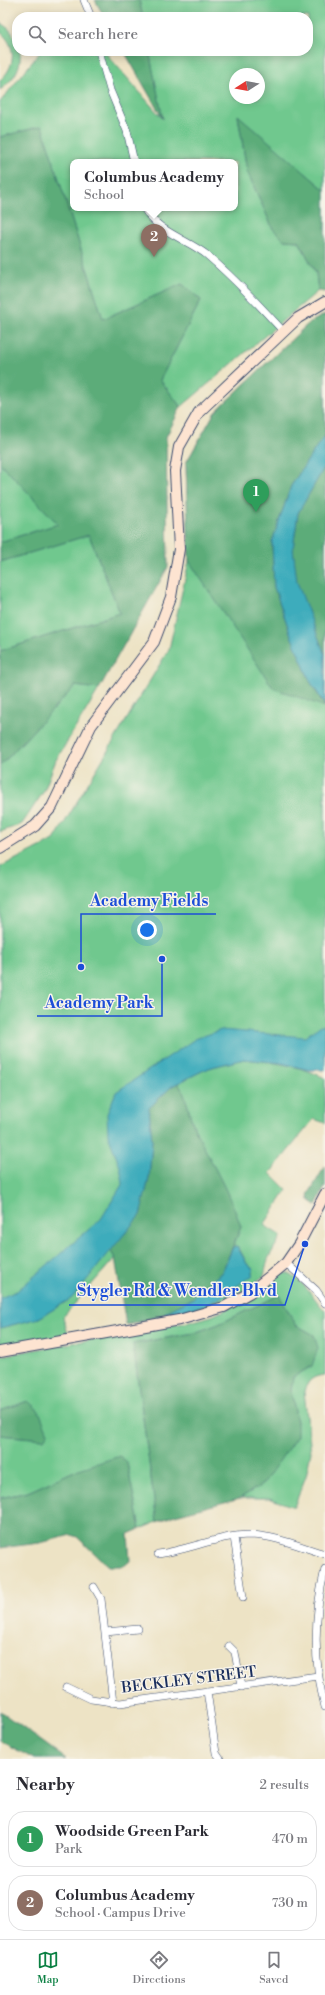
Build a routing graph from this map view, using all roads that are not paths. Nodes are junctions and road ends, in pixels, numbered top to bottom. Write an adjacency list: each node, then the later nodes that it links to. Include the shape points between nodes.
1 (84, 0): 2 (street)
2 (89, 12)
3 (100, 56): 4 (street, via 110,90 127,130)
4 (133, 159)
5 (146, 211): 7 (street, via 159,225 206,254 240,285)
6 (325, 302): 7 (main road, via 298,318)
7 (283, 331): 8 (main road, via 199,412 179,447 175,471 179,549 171,597 154,642 91,726 52,807 35,826)
8 (0, 848)
9 (325, 1194): 10 (main road)
10 (286, 1263): 11 (street, via 316,1290); 12 (main road, via 249,1293 206,1314)
11 (325, 1303)
12 (0, 1352)
13 (234, 1537): 14 (street); 15 (street, via 266,1536); 18 (street)
14 (158, 1554)
15 (325, 1554)
16 (325, 1569): 20 (street)
17 (94, 1587): 22 (street, via 101,1599)
18 (243, 1597)
19 (138, 1629): 22 (street)
20 (316, 1630): 21 (street); 24 (street)
21 (325, 1630)
22 (105, 1632): 28 (street)
23 (229, 1646): 25 (street, via 235,1652)
24 (318, 1676): 25 (street, BECKLEY STREET); 29 (street)
25 (241, 1687): 27 (street, BECKLEY STREET)
26 (66, 1688): 28 (street, BECKLEY STREET, via 91,1700)
27 (207, 1691): 28 (street, BECKLEY STREET); 30 (street, via 214,1744)
28 (113, 1703)
29 (325, 1707)
30 (220, 1759)

